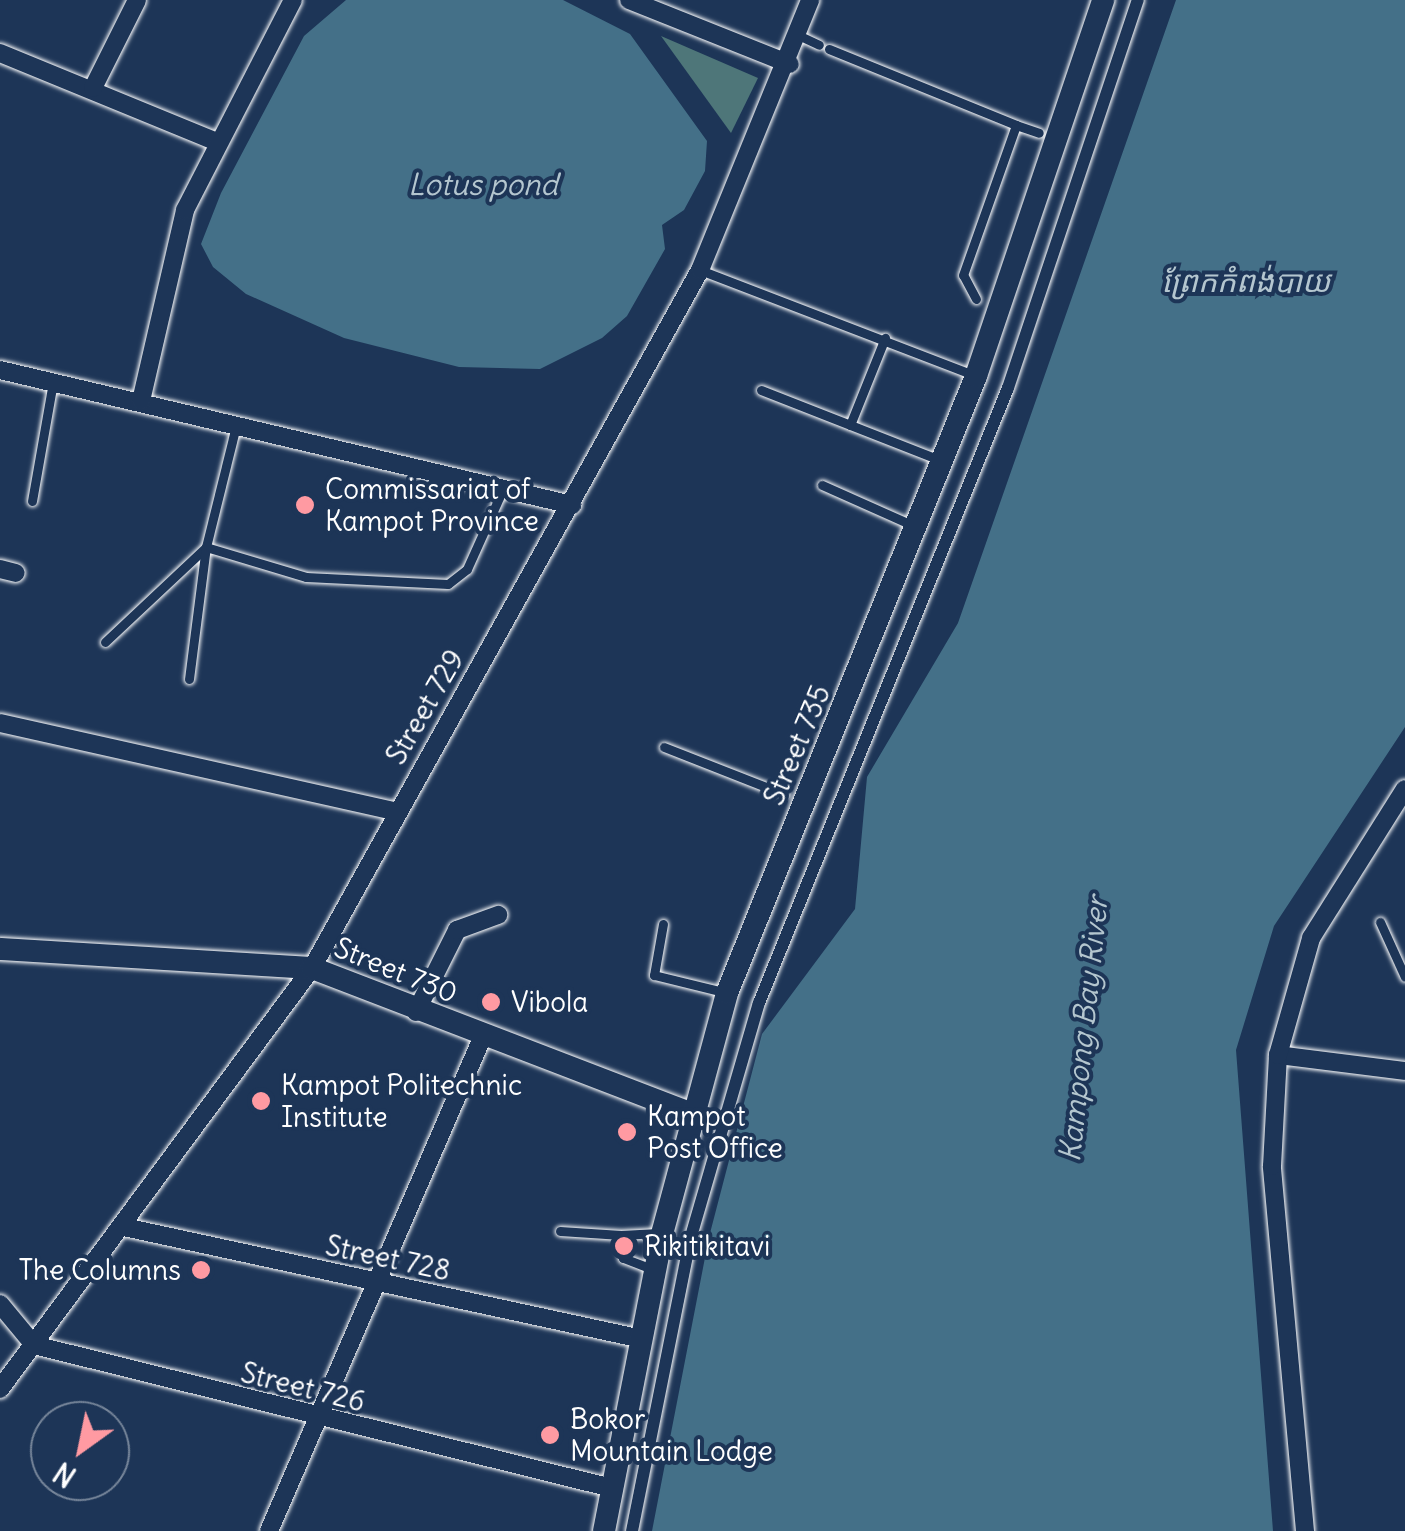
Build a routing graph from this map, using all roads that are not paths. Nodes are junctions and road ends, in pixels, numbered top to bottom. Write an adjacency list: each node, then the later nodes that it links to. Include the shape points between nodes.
1 (137, 0): 10 (street)
2 (293, 0): 13 (street)
3 (629, 0): 9 (street)
4 (810, 0): 7 (street, Street 729)
5 (1103, 0): 12 (street, Street 735)
6 (1138, 0): 64 (street, via 1001,405 759,1003 690,1240)
7 (798, 35): 9 (street, Street 729); 11 (lane)
8 (0, 53): 10 (street)
9 (790, 64): 14 (street, Street 729)
10 (93, 88): 13 (street)
11 (1016, 125): 12 (lane); 15 (lane, via 963,275)
12 (1049, 136): 15 (street, Street 735)
13 (216, 141): 21 (street, via 165,277)
14 (700, 270): 16 (lane); 28 (street, Street 729)
15 (987, 304): 18 (street, Street 735)
16 (885, 338): 18 (lane); 23 (lane)
17 (0, 370): 19 (street)
18 (976, 376): 24 (street, Street 735)
19 (53, 382): 21 (street); 27 (lane)
20 (761, 390): 23 (lane)
21 (141, 400): 22 (street)
22 (237, 424): 26 (street); 30 (lane)
23 (850, 425): 24 (lane)
24 (943, 461): 29 (street, Street 735)
25 (822, 484): 29 (lane)
26 (504, 487): 28 (street); 30 (lane, via 467,569 448,584 306,577)
27 (32, 501)
28 (572, 506): 37 (street, Street 729)
29 (916, 527): 36 (street, Street 735)
30 (206, 547): 31 (lane); 32 (lane)
31 (106, 642)
32 (189, 678)
33 (0, 723): 37 (street)
34 (664, 747): 36 (lane)
35 (1404, 792): 47 (street, via 1311,938)
36 (796, 799): 44 (street, Street 735)
37 (397, 812): 42 (street, Street 729)
38 (498, 915): 45 (street, via 456,930)
39 (1380, 922): 43 (lane)
40 (663, 924): 44 (lane, via 654,975)
41 (0, 949): 42 (street, Street 730)
42 (312, 968): 45 (street, Street 730); 50 (street, Street 729)
43 (1405, 978)
44 (727, 993): 49 (street, Street 735)
45 (416, 1012): 46 (street, Street 730)
46 (482, 1038): 49 (street, Street 730); 55 (street)
47 (1278, 1056): 48 (street); 65 (street, via 1272,1166)
48 (1405, 1071)
49 (694, 1116): 52 (street, Street 735)
50 (124, 1227): 55 (street, Street 728); 58 (street, Street 729)
51 (560, 1231): 53 (lane)
52 (662, 1234): 53 (lane); 54 (street, Street 735)
53 (620, 1235): 54 (lane, via 623,1258)
54 (655, 1270): 57 (street, Street 735)
55 (377, 1284): 57 (street, Street 728); 60 (street)
56 (0, 1304): 58 (street)
57 (642, 1338): 61 (street, Street 735)
58 (34, 1345): 59 (street, Street 729); 60 (street, Street 726)
59 (0, 1389)
60 (319, 1420): 61 (street, Street 726); 62 (street)
61 (612, 1488): 63 (street, Street 735)
62 (269, 1531)
63 (604, 1531)
64 (632, 1531)
65 (1305, 1531)

